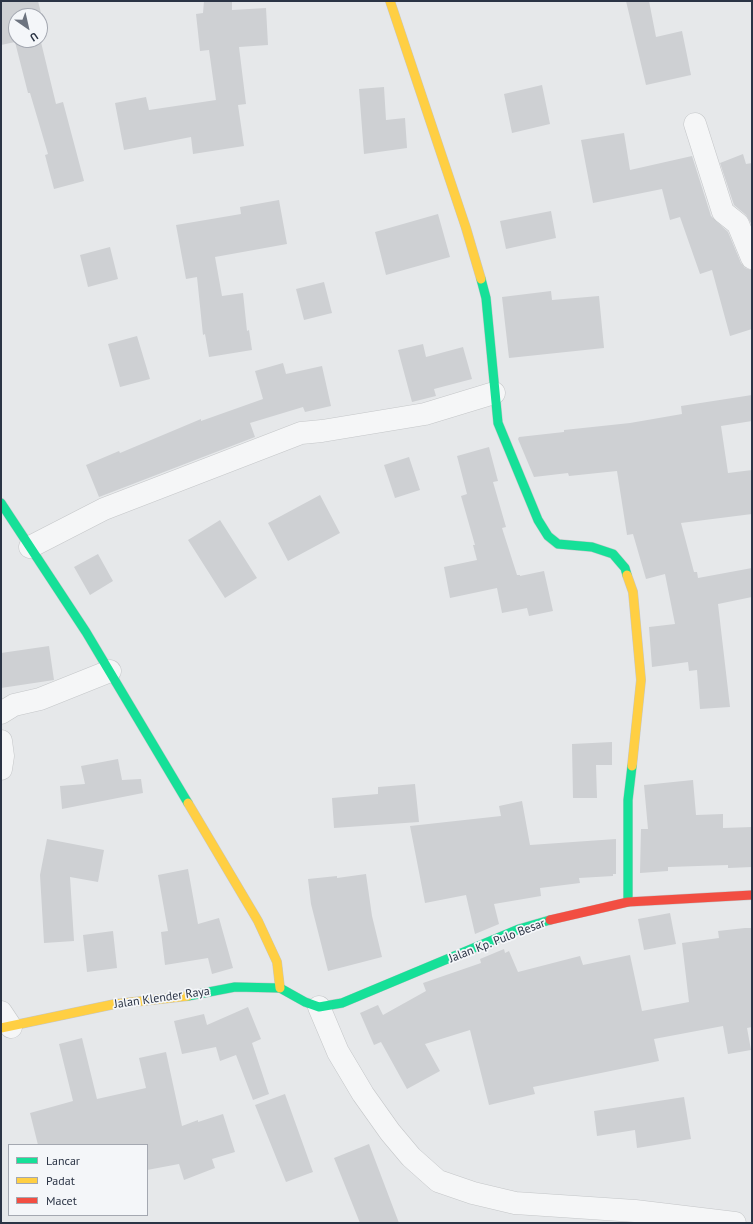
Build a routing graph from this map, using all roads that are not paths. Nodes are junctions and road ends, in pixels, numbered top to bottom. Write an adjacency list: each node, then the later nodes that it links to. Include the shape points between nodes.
1 (390, 1): 4 (street, via 466,228 486,298)
2 (695, 124): 3 (street, via 722,212 738,224)
3 (752, 258)
4 (494, 393): 6 (street, via 425,414 322,431 301,432 104,509); 12 (street, via 498,423 538,520 548,536 558,544 592,547 613,554 625,568 633,592 640,680 628,800)
5 (1, 502): 6 (street)
6 (30, 547): 7 (street)
7 (110, 671): 8 (street, via 40,699 14,705); 13 (street, via 258,921 277,962)
8 (1, 713)
9 (1, 741): 10 (street)
10 (1, 770)
11 (752, 894): 12 (street, Jalan Kp. Pulo Besar)
12 (628, 902): 14 (street, Jalan Kp. Pulo Besar, via 519,929 342,1003)
13 (280, 988): 14 (street, Jalan Klender Raya, via 304,1002); 15 (street, Jalan Klender Raya, via 235,987)
14 (320, 1007): 16 (street, via 338,1052 363,1094 411,1157 438,1181 515,1203 634,1211)
15 (4, 1022)
16 (735, 1223)

